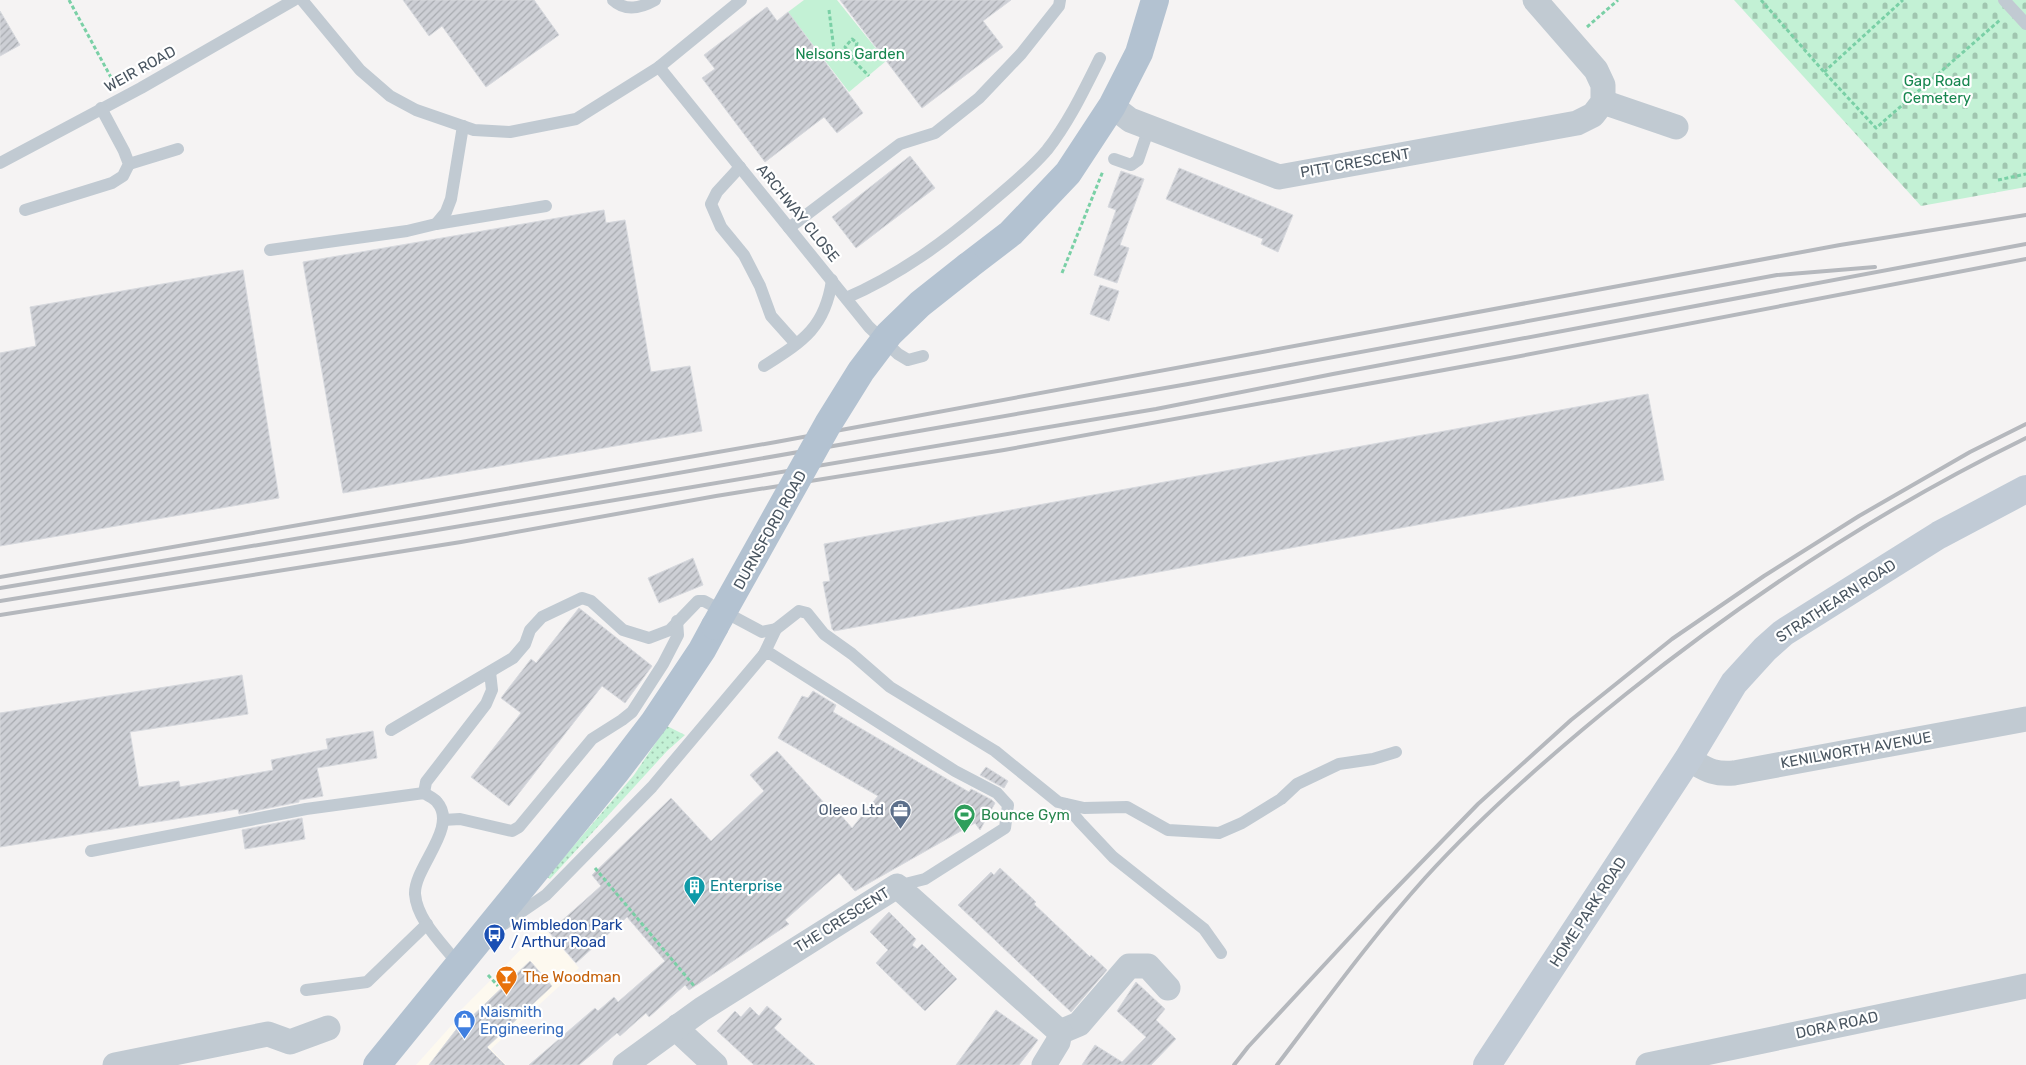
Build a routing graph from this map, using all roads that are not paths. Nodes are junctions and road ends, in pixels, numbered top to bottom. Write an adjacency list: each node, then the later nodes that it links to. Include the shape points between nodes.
1 (294, 0): 15 (lane, WEIR ROAD)
2 (302, 0): 16 (lane, via 360,70 390,96 416,110)
3 (613, 0): 4 (lane, via 626,8 641,7)
4 (655, 0)
5 (741, 0): 12 (lane)
6 (1060, 0): 27 (lane, via 1059,6 1021,54 979,98 935,133 900,144)
7 (1155, 0): 14 (main road, DURNSFORD ROAD, via 1139,53)
8 (1535, 0): 13 (street, via 1596,70 1603,85)
9 (2008, 5): 10 (lane)
10 (2026, 24)
11 (1100, 58): 30 (lane, via 1076,108 1046,151 1007,189 949,238 876,285)
12 (659, 67): 16 (lane, via 576,119 510,132 474,130); 23 (lane, ARCHWAY CLOSE)
13 (1603, 102): 17 (street); 18 (street, PITT CRESCENT, via 1593,115 1578,123 1278,177)
14 (1112, 106): 18 (street, PITT CRESCENT, via 1130,120); 49 (main road, DURNSFORD ROAD, bridge, via 1068,173 1010,232 920,304 889,334 828,424 702,650 654,722)
15 (101, 108): 20 (lane, WEIR ROAD); 22 (lane)
16 (463, 126): 26 (lane, via 452,198)
17 (1676, 126)
18 (1150, 128): 21 (lane, via 1138,160 1131,165)
19 (178, 149): 22 (lane)
20 (0, 163)
21 (1110, 163)
22 (129, 164): 25 (lane, via 123,176 112,183)
23 (740, 166): 27 (lane, ARCHWAY CLOSE); 31 (lane, via 710,204 721,227 744,255 771,316)
24 (546, 206): 26 (lane)
25 (25, 210)
26 (436, 224): 28 (lane)
27 (789, 228): 29 (lane, ARCHWAY CLOSE)
28 (270, 250)
29 (832, 280): 30 (lane, ARCHWAY CLOSE); 31 (lane, via 829,300 819,323)
30 (846, 298): 32 (lane, ARCHWAY CLOSE, via 868,327 898,354 908,360)
31 (796, 344): 33 (lane)
32 (923, 356)
33 (764, 366)
34 (2026, 489): 42 (street, STRATHEARN ROAD, via 1939,535 1765,649 1734,683)
35 (677, 621): 36 (lane, via 698,601 704,601 762,632); 38 (lane, via 670,630 649,638 623,630 590,601 582,598 542,617 530,630 526,644 513,658); 45 (lane, via 678,635 632,712 592,739 519,827 512,831 460,818)
36 (776, 629): 37 (lane); 44 (lane, via 799,611 807,613 824,634 890,687 995,752 1058,802)
37 (764, 654): 47 (lane, via 772,654 955,771 997,793 1008,805 1005,828 925,879); 49 (lane, via 652,787 546,895)
38 (490, 672): 40 (lane); 43 (lane, via 492,690 486,704 426,782)
39 (2026, 719): 42 (street, KENILWORTH AVENUE, via 1721,774)
40 (391, 730)
41 (1396, 752): 44 (lane, via 1339,764 1297,784 1281,799 1219,833 1168,830 1127,807 1084,808)
42 (1688, 759): 63 (street, HOME PARK ROAD)
43 (424, 793): 45 (lane, via 437,802); 46 (lane, via 306,809)
44 (1065, 804): 50 (lane, via 1112,857 1204,929)
45 (443, 820): 48 (lane, via 418,879 415,894)
46 (91, 851)
47 (897, 886): 55 (street, THE CRESCENT); 57 (street, THE CRESCENT)
48 (427, 924): 51 (lane); 54 (lane, via 367,982)
49 (478, 942): 51 (main road, DURNSFORD ROAD)
50 (1221, 953)
51 (459, 964): 59 (main road, DURNSFORD ROAD)
52 (2026, 986): 64 (street, DORA ROAD)
53 (1168, 988): 57 (street, via 1148,966 1129,966 1078,1024)
54 (306, 990)
55 (678, 1026): 60 (street, THE CRESCENT); 61 (street, via 684,1036)
56 (328, 1028): 58 (street, via 290,1042 268,1034)
57 (1060, 1032): 62 (street, via 1058,1042)
58 (116, 1065)
59 (377, 1065)
60 (625, 1065)
61 (715, 1065)
62 (1044, 1065)
63 (1487, 1065)
64 (1648, 1065)

